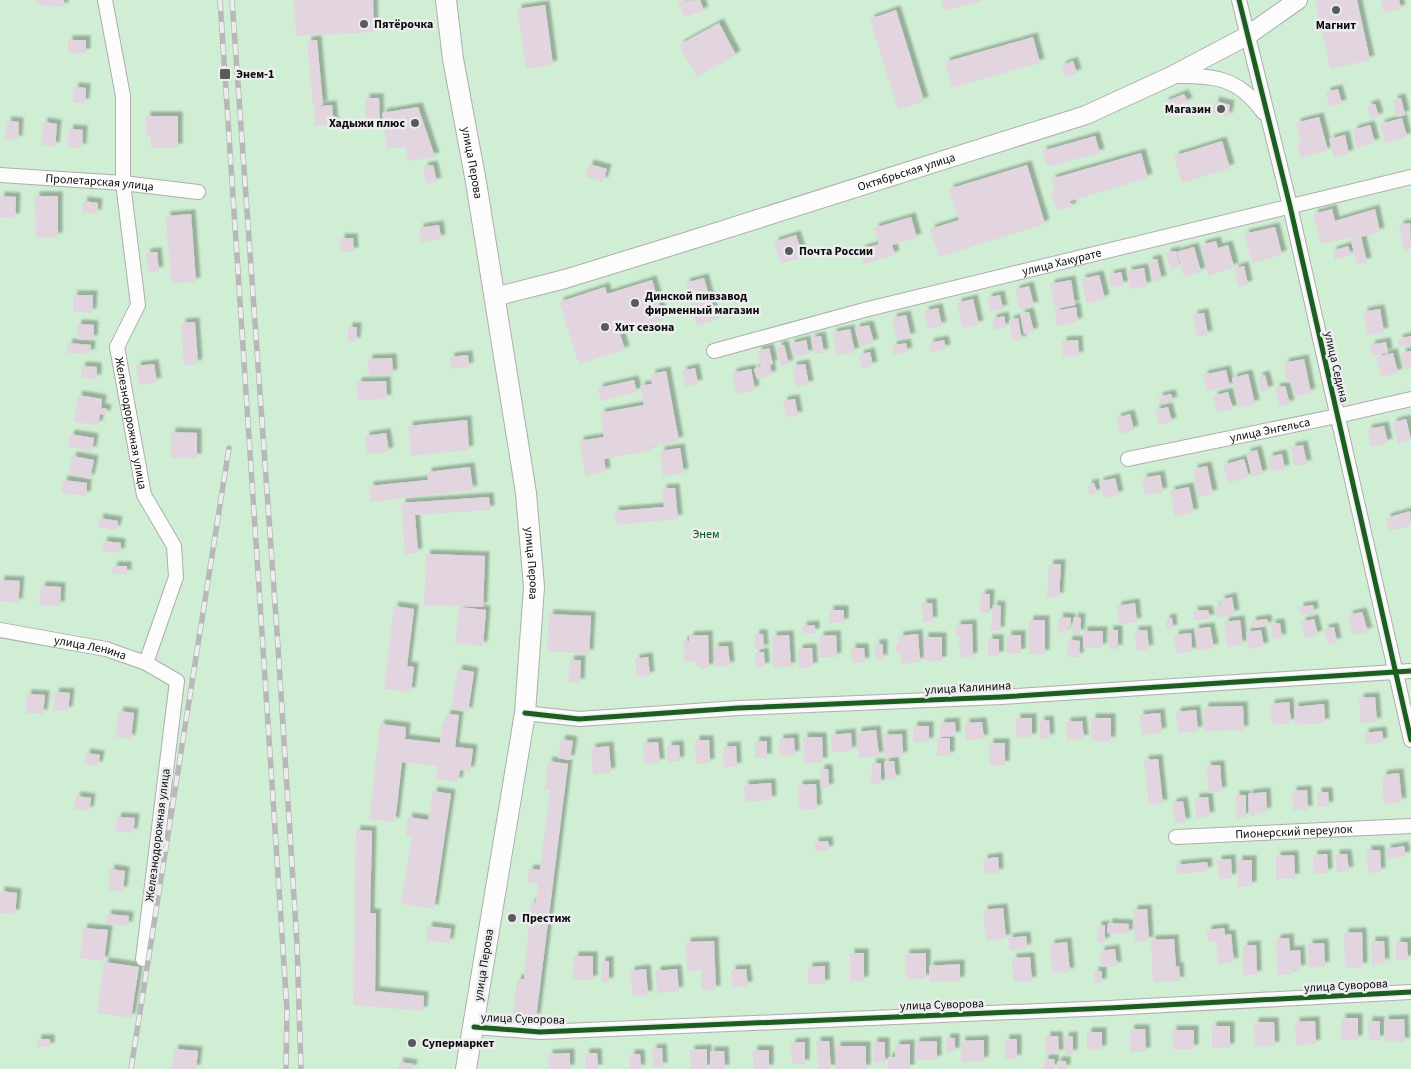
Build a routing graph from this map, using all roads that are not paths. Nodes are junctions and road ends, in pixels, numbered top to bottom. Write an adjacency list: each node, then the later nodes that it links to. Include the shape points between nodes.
1 (105, 0): 12 (street, Железнодорожная улица, via 123,96)
2 (439, 0): 7 (highway, улица Перова)
3 (446, 0): 7 (highway, улица Перова)
4 (1240, 0): 6 (street, улица Седина)
5 (1298, 0): 6 (main road, Октябрьская улица)
6 (1247, 36): 8 (main road, Октябрьская улица); 9 (street, улица Седина)
7 (453, 59): 15 (highway, улица Перова)
8 (1171, 76): 9 (street, улица Седина, via 1216,78 1236,85 1254,99); 15 (main road, Октябрьская улица, via 1086,115 685,242)
9 (1269, 121): 14 (street, улица Седина)
10 (0, 175): 12 (street, Пролетарская улица)
11 (1411, 177): 14 (street, улица Хакурате)
12 (123, 183): 13 (street, Пролетарская улица); 21 (street, Железнодорожная улица, via 138,305 117,347 144,495 174,546 176,577)
13 (198, 192)
14 (1290, 206): 16 (street, улица Хакурате, via 868,309); 18 (street, улица Седина)
15 (494, 298): 25 (highway, улица Перова, via 526,493 534,587)
16 (714, 351)
17 (1411, 399): 18 (street, улица Энгельса)
18 (1337, 416): 19 (street, улица Энгельса); 23 (street, улица Седина)
19 (1128, 459)
20 (0, 630): 21 (street, улица Ленина, via 106,649)
21 (146, 663): 24 (street, улица Ленина)
22 (1411, 671): 23 (street, улица Калинина)
23 (1395, 672): 25 (street, улица Калинина, via 579,719); 26 (street, улица Седина)
24 (178, 681): 29 (street, Железнодорожная улица)
25 (526, 713): 31 (highway, улица Перова)
26 (1411, 740)
27 (1411, 826): 28 (street, Пионерский переулок)
28 (1176, 837)
29 (143, 959)
30 (1411, 992): 31 (street, улица Суворова, via 540,1032)
31 (474, 1027): 32 (highway, улица Перова)
32 (466, 1069)

